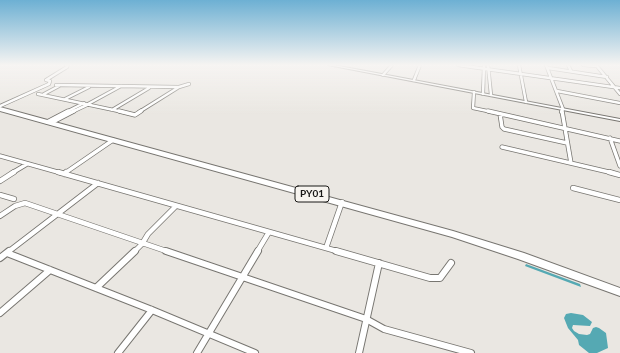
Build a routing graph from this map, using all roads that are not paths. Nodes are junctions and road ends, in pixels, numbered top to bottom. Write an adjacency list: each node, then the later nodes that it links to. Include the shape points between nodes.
1 (50, 81): 27 (street)
2 (421, 81): 17 (main road)
3 (484, 81): 18 (street)
4 (490, 81): 19 (street)
5 (522, 81): 24 (street)
6 (553, 81): 16 (street)
7 (574, 81): 14 (street)
8 (610, 81): 14 (street)
9 (189, 84): 12 (street)
10 (91, 86): 11 (street); 21 (street, via 57,85); 23 (street)
11 (122, 86): 13 (street); 26 (street)
12 (179, 87): 13 (street); 29 (street, via 136,115)
13 (149, 88): 29 (street)
14 (615, 88): 15 (street); 22 (street)
15 (620, 88)
16 (557, 91): 25 (street); 28 (street)
17 (474, 92): 18 (main road); 30 (street, via 472,107)
18 (484, 92): 19 (main road)
19 (491, 93): 24 (main road)
20 (38, 94): 21 (street)
21 (43, 94): 23 (street)
22 (620, 94)
23 (64, 99): 26 (street)
24 (526, 102): 28 (main road)
25 (620, 103)
26 (87, 104): 29 (street); 32 (street)
27 (0, 108): 32 (highway, PY01)
28 (563, 109): 31 (main road); 33 (street)
29 (112, 110)
30 (500, 114): 33 (street); 37 (street, via 504,129)
31 (620, 120)
32 (49, 123): 35 (highway, PY01)
33 (564, 128): 34 (street); 37 (street)
34 (610, 138): 36 (street); 42 (street)
35 (113, 140): 43 (street); 51 (highway, PY01)
36 (620, 141)
37 (567, 143): 40 (street)
38 (502, 147): 40 (street)
39 (0, 156): 41 (street)
40 (571, 163): 44 (street)
41 (27, 164): 43 (street); 45 (street)
42 (620, 166)
43 (64, 174): 46 (street)
44 (620, 175)
45 (0, 181)
46 (98, 183): 52 (street); 53 (street)
47 (573, 188): 50 (street)
48 (0, 195): 49 (street)
49 (14, 199)
50 (620, 200)
51 (342, 202): 57 (street); 65 (highway, PY01, via 521,256)
52 (176, 206): 55 (street); 56 (street, via 148,234)
53 (57, 214): 54 (street, via 25,203); 56 (street); 58 (street)
54 (0, 216)
55 (269, 232): 57 (street); 63 (street)
56 (142, 244): 63 (street); 64 (street)
57 (326, 248): 60 (street)
58 (7, 253): 59 (street); 62 (street)
59 (0, 258)
60 (379, 263): 61 (street, via 436,279 440,278); 68 (street)
61 (452, 263)
62 (50, 270): 64 (street); 67 (street)
63 (243, 276): 68 (street); 69 (street)
64 (96, 288): 66 (street)
65 (620, 292)
66 (152, 310): 69 (street); 70 (street)
67 (0, 313)
68 (366, 319): 73 (street); 74 (street, via 384,329)
69 (209, 333): 71 (street); 72 (street)
70 (118, 353)
71 (197, 353)
72 (255, 353)
73 (359, 353)
74 (471, 353)

